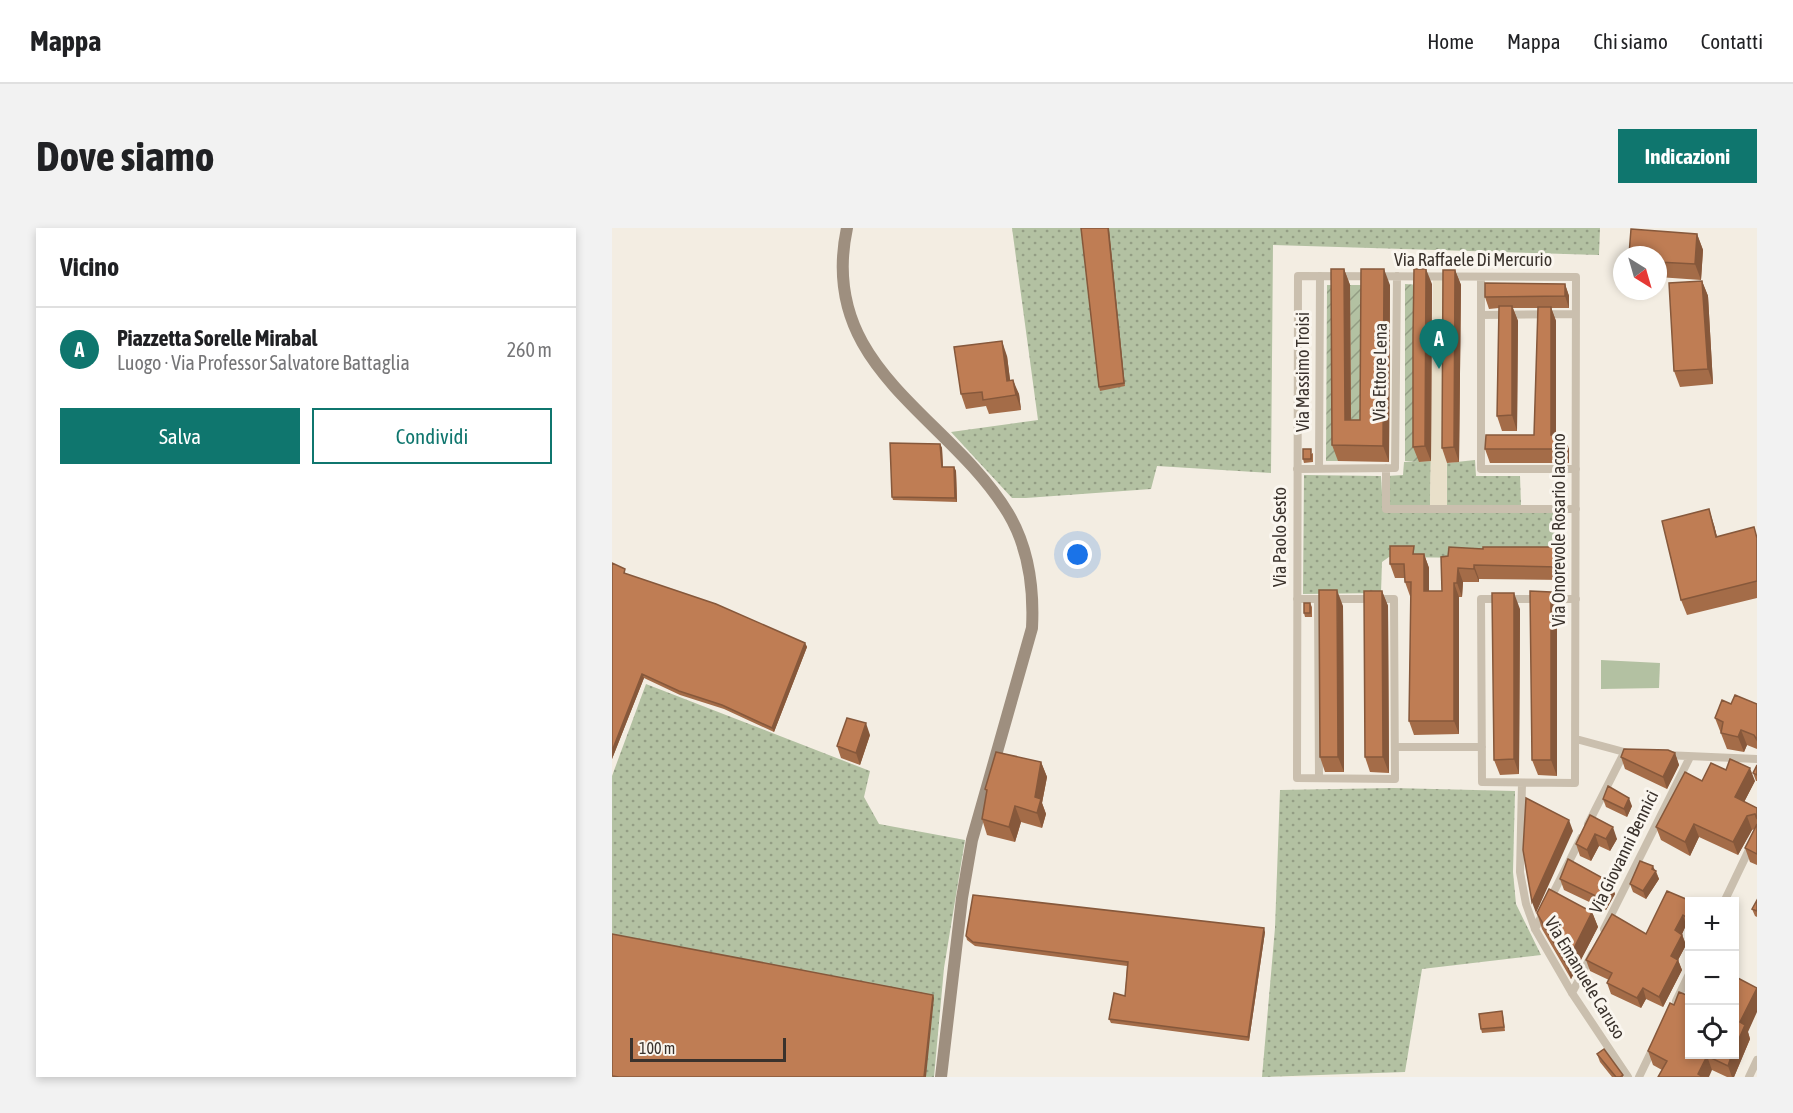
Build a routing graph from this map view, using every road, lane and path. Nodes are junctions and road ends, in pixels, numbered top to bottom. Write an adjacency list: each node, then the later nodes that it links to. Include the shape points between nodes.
1 (847, 228): 35 (street, via 842,262 844,285 864,348 893,386 983,480 1008,513 1020,537 1034,600 1032,628 972,840)
2 (1298, 276): 3 (street, Via Raffaele Di Mercurio); 11 (street, Via Paolo Sesto)
3 (1320, 276): 4 (street, Via Raffaele Di Mercurio); 9 (street, Via Massimo Troisi)
4 (1397, 276): 5 (street, Via Raffaele Di Mercurio); 10 (street, Via Ettore Lena, via 1395,468)
5 (1481, 277): 6 (street, Via Raffaele Di Mercurio); 8 (street)
6 (1576, 277): 7 (street, Via Onorevole Rosario Iacono)
7 (1576, 314): 8 (street); 12 (street, Via Onorevole Rosario Iacono)
8 (1481, 315): 12 (street, via 1481,469)
9 (1319, 468): 10 (street); 11 (street)
10 (1386, 468): 13 (street, via 1386,509)
11 (1297, 469): 14 (street, Via Paolo Sesto)
12 (1576, 469): 13 (street, Via Onorevole Rosario Iacono)
13 (1576, 509): 16 (street, Via Onorevole Rosario Iacono)
14 (1297, 599): 15 (street); 25 (street, Via Paolo Sesto, via 1297,778)
15 (1318, 599): 18 (street, via 1395,599); 25 (street)
16 (1576, 599): 17 (street, Via Onorevole Rosario Iacono); 19 (street, via 1481,599)
17 (1576, 740): 20 (street); 26 (street, Via Onorevole Rosario Iacono, via 1575,783)
18 (1395, 747): 19 (street); 25 (street, via 1395,779)
19 (1482, 747): 26 (street, via 1482,782)
20 (1624, 753): 21 (street); 29 (street)
21 (1635, 753)
22 (1657, 755): 23 (street)
23 (1690, 757): 24 (street); 31 (street, Via Giovanni Bennici)
24 (1757, 759)
25 (1319, 778)
26 (1522, 783): 29 (street, Via Emanuele Caruso, via 1520,872)
27 (1757, 832): 28 (street)
28 (1726, 897)
29 (1535, 929): 31 (street, Via Emanuele Caruso)
30 (1685, 980): 32 (street)
31 (1572, 993): 36 (street, Via Emanuele Caruso)
32 (1669, 1014)
33 (1659, 1035): 37 (street)
34 (1757, 1060): 38 (street)
35 (941, 1077)
36 (1628, 1077)
37 (1639, 1077)
38 (1749, 1077)

